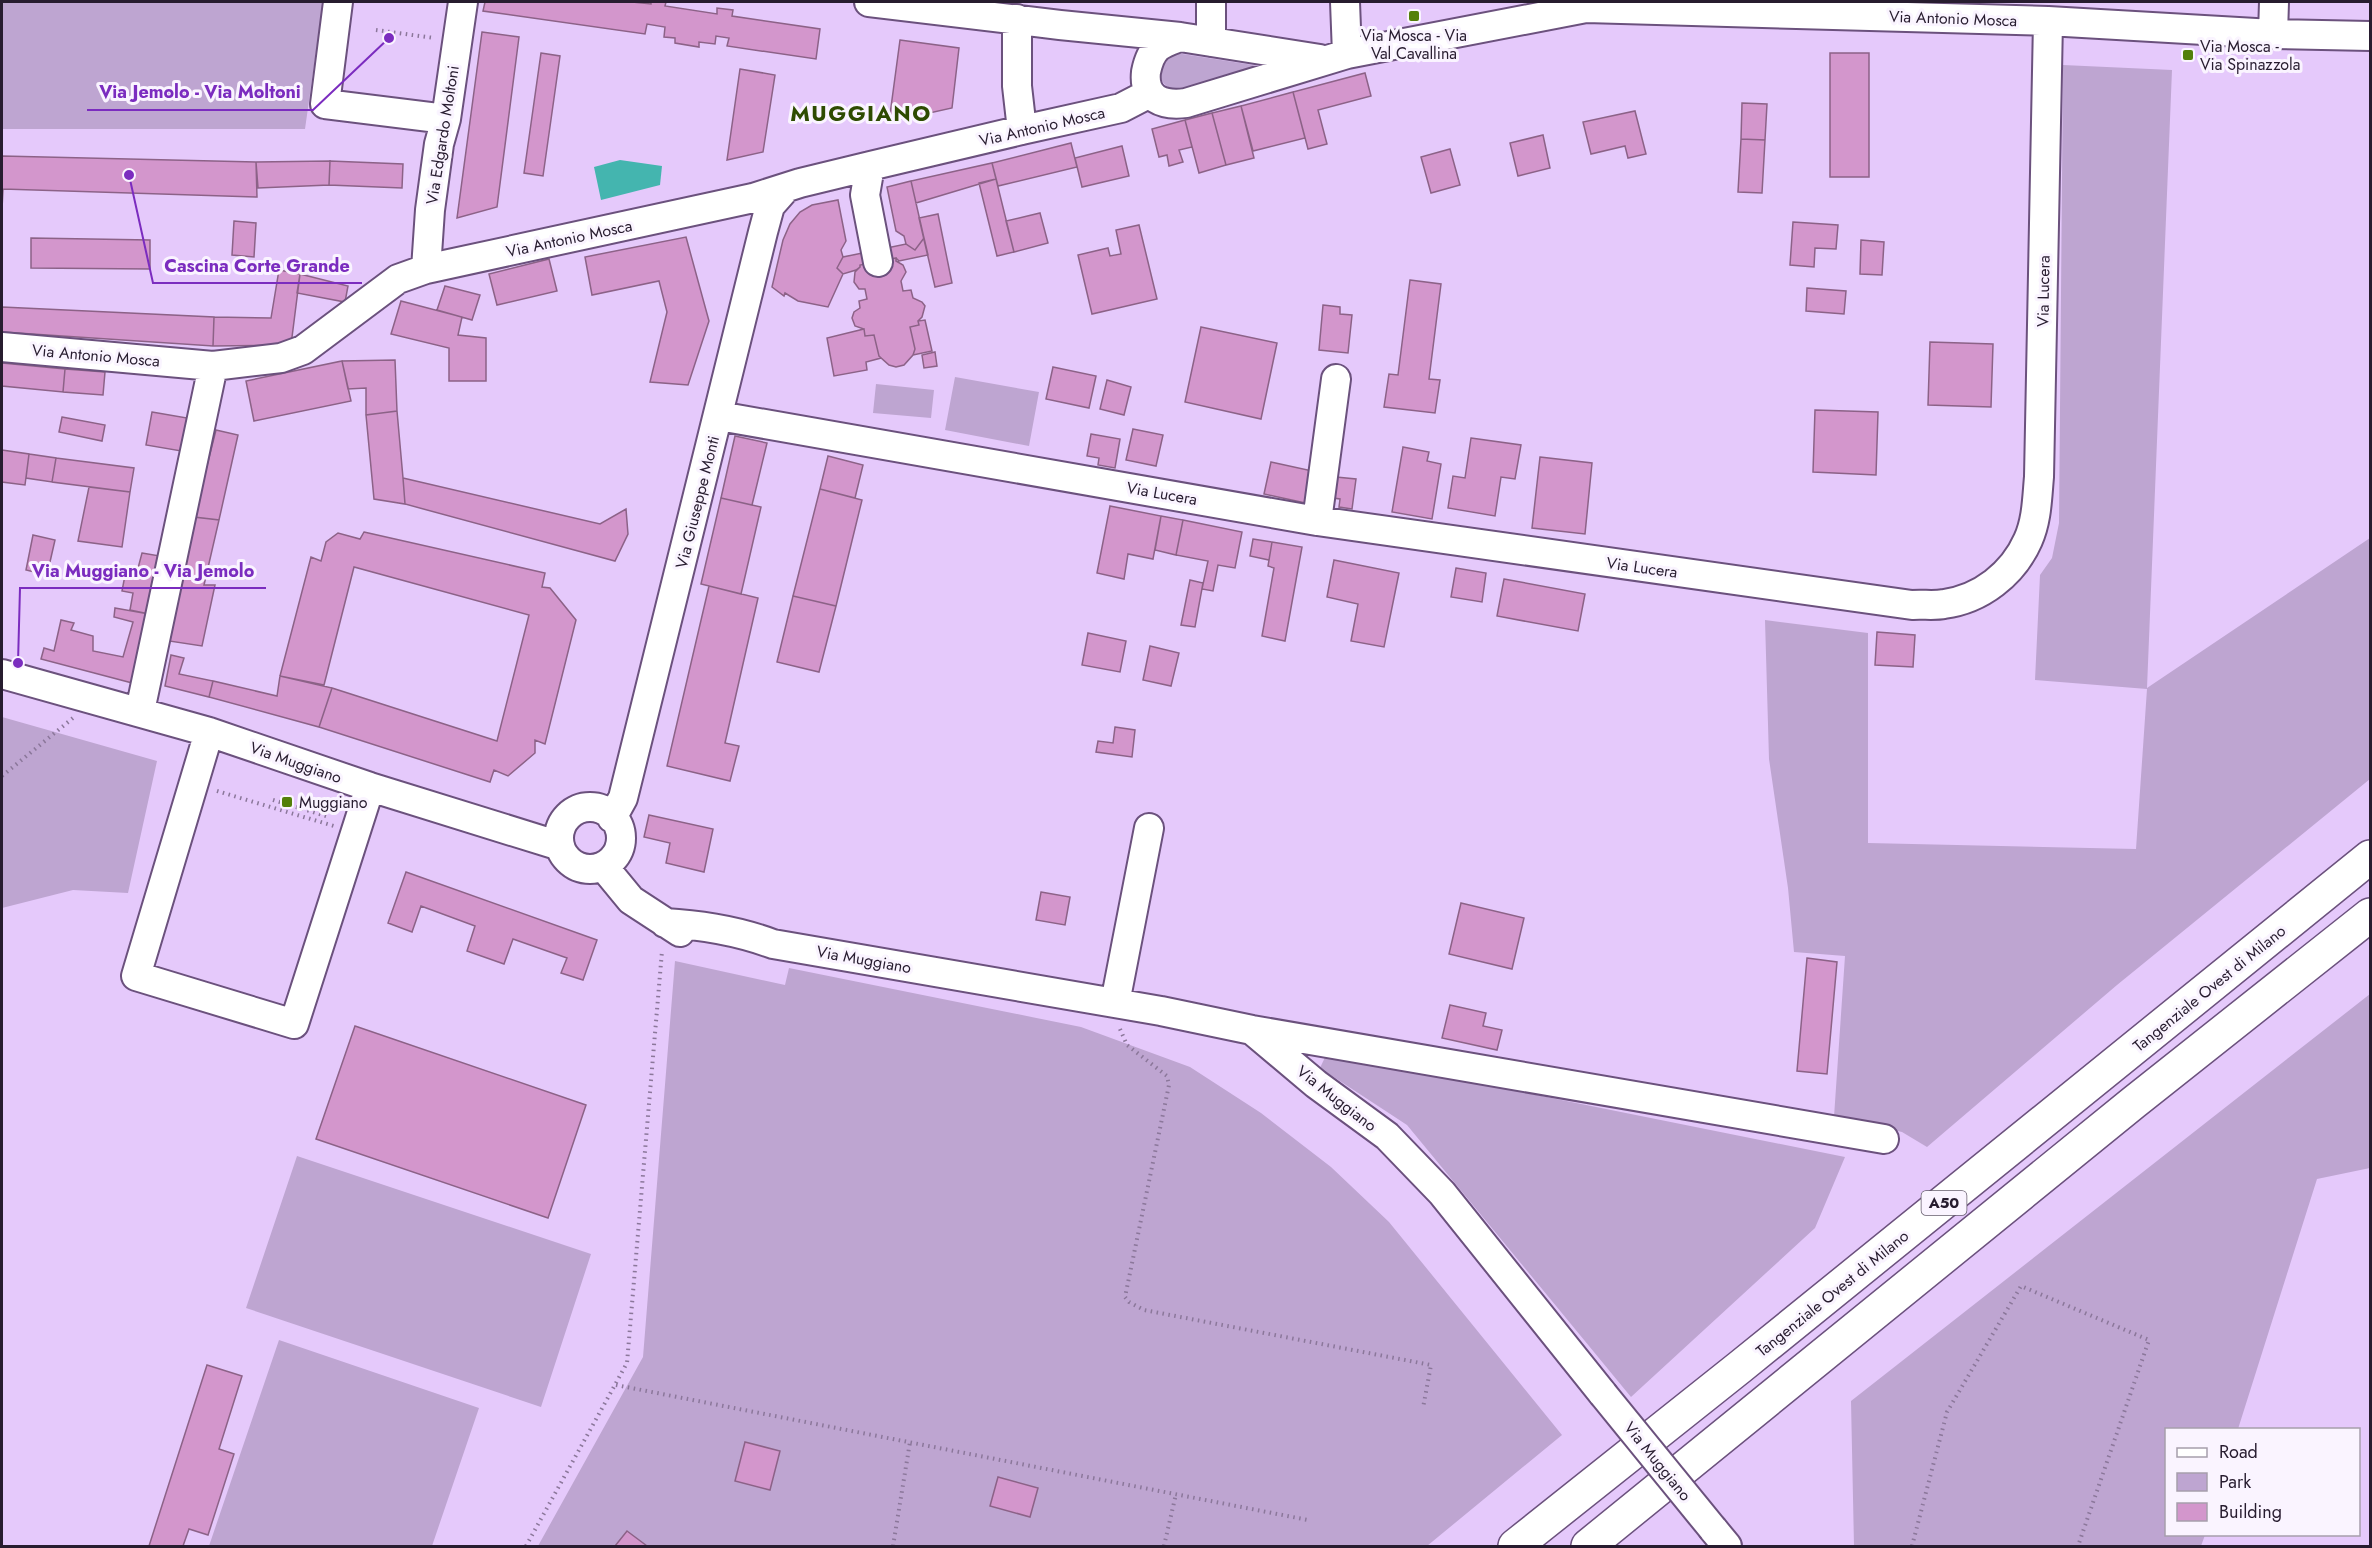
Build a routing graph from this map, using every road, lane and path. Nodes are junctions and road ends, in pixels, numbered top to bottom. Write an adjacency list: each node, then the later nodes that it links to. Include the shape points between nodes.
1 (338, 2): 19 (street, via 325,104)
2 (463, 2): 19 (street, Via Edgardo Moltoni)
3 (869, 2): 8 (street)
4 (1211, 2): 16 (street)
5 (1345, 2): 17 (street)
6 (2274, 2): 12 (street)
7 (1586, 5): 9 (street, Via Antonio Mosca); 17 (street, Via Antonio Mosca)
8 (1017, 19): 10 (street); 20 (street, via 1017,86)
9 (2048, 21): 12 (street, Via Antonio Mosca); 29 (street, Via Lucera, via 2036,512 2019,557 1985,590 1944,604 1912,604)
10 (1060, 25): 14 (street); 18 (street, via 1117,45)
11 (376, 30): 15 (path)
12 (2273, 34): 13 (street, Via Antonio Mosca)
13 (2370, 36)
14 (1180, 37): 16 (street); 18 (street, via 1165,42 1150,56)
15 (438, 38)
16 (1211, 42): 17 (street)
17 (1336, 57): 18 (street, via 1170,105)
18 (1148, 80): 20 (street, Via Antonio Mosca, via 1121,108)
19 (446, 119): 24 (street, Via Edgardo Moltoni, via 430,210)
20 (1022, 130): 21 (street, Via Antonio Mosca)
21 (870, 166): 22 (street, Via Antonio Mosca); 23 (street, via 865,195)
22 (785, 189): 24 (street, Via Antonio Mosca); 28 (street, Via Giuseppe Monti, via 768,211)
23 (878, 262)
24 (426, 268): 26 (street, Via Antonio Mosca, via 398,279 303,350 281,358)
25 (2, 347): 26 (street, Via Antonio Mosca)
26 (213, 366): 32 (street)
27 (1336, 379): 29 (street)
28 (719, 416): 29 (street, Via Lucera); 39 (street, Via Giuseppe Monti, via 623,798)
29 (1317, 521)
30 (2, 674): 31 (street, Via Muggiano)
31 (88, 697): 32 (street, Via Muggiano); 34 (path, via 82,713)
32 (140, 711): 33 (street, Via Muggiano)
33 (209, 732): 35 (street); 36 (street, Via Muggiano)
34 (2, 776)
35 (195, 776): 41 (path, via 207,789); 41 (street, via 136,976 294,1024)
36 (370, 787): 41 (street); 42 (street, Via Muggiano)
37 (273, 801): 38 (path)
38 (329, 817)
39 (612, 818): 42 (street, via 597,808 575,811 562,825); 44 (street, via 619,829 620,844 614,858)
40 (1149, 828): 47 (street)
41 (355, 832)
42 (560, 846): 44 (street, via 577,867)
43 (2370, 857): 59 (highway, Tangenziale Ovest di Milano / A50)
44 (603, 866): 46 (street, Via Muggiano, via 631,900)
45 (2370, 915): 60 (highway, A50, via 2133,1102)
46 (665, 923): 47 (street, Via Muggiano, via 695,940 742,948 773,944); 50 (path, via 629,1352)
47 (1115, 1003): 48 (street, Via Muggiano); 51 (path, via 1113,1013 1127,1045 1160,1069 1169,1084 1125,1297 1144,1310 1431,1365)
48 (1252, 1030): 49 (street); 55 (street, Via Muggiano, bridge, via 1387,1136 1442,1193)
49 (1884, 1138)
50 (616, 1385): 52 (path); 56 (path)
51 (1423, 1408)
52 (910, 1442): 53 (path); 57 (path)
53 (1176, 1494): 54 (path); 58 (path)
54 (1308, 1520)
55 (1720, 1538)
56 (526, 1546)
57 (893, 1546)
58 (1164, 1546)
59 (1515, 1546)
60 (1588, 1546)
61 (1912, 1546): 62 (path, via 1947,1412 2021,1286 2149,1340)
62 (2078, 1546)

